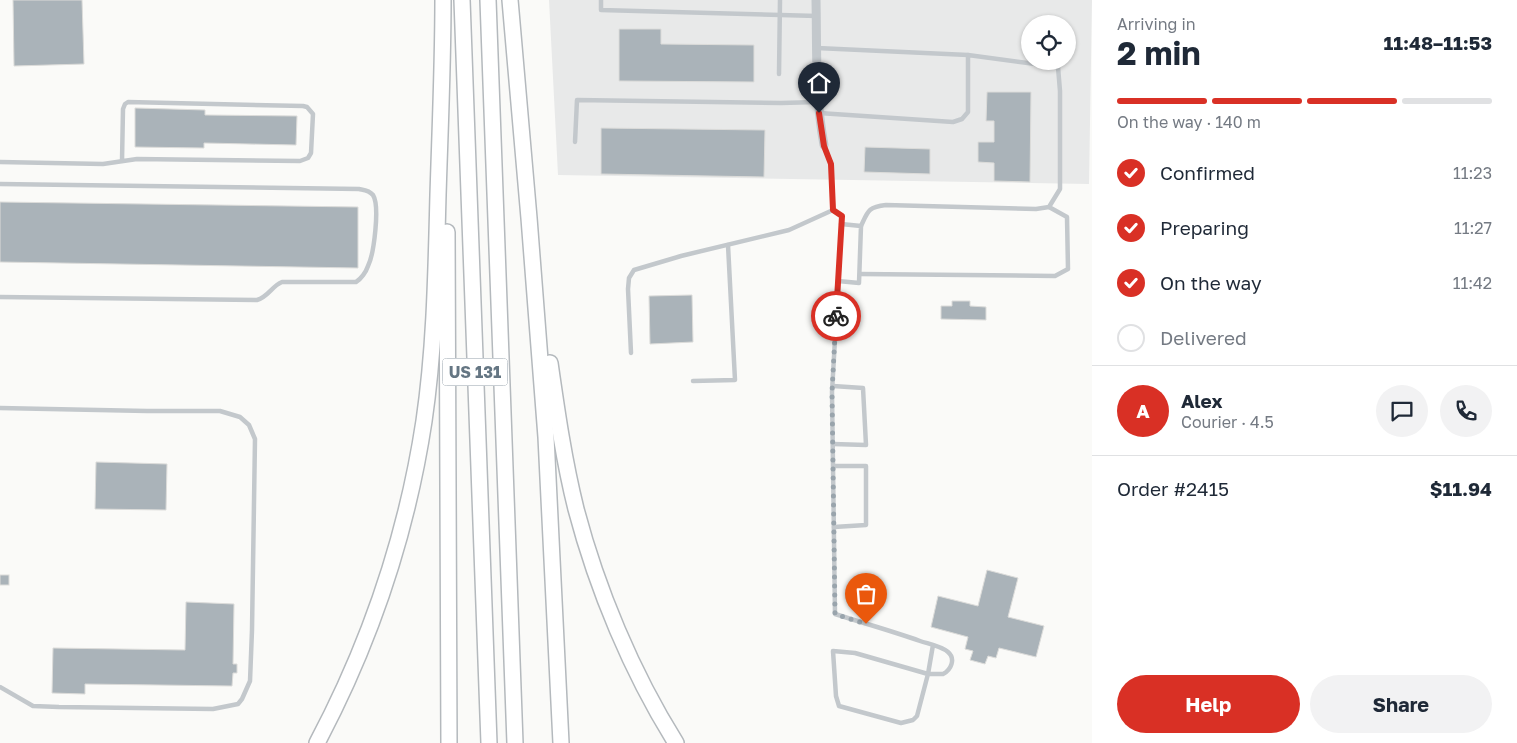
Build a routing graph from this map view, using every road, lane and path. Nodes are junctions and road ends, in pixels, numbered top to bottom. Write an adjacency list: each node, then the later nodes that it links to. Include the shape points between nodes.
1 (443, 0): 12 (highway)
2 (462, 0): 42 (highway, US 131)
3 (488, 0): 43 (highway, US 131)
4 (510, 0): 23 (highway)
5 (601, 0): 8 (lane, via 601,10)
6 (780, 0): 8 (lane)
7 (816, 0): 9 (street)
8 (780, 14): 9 (lane); 13 (lane)
9 (817, 16): 10 (street)
10 (817, 48): 11 (lane); 14 (street)
11 (968, 55): 15 (lane, via 968,112 962,119 953,122); 21 (lane, via 1058,67 1060,189)
12 (443, 58): 40 (highway, via 436,275 424,420 406,509 381,596 345,688); 41 (highway, via 448,296)
13 (779, 74)
14 (818, 102): 15 (street); 16 (lane, via 577,100)
15 (819, 113): 17 (street)
16 (574, 142)
17 (824, 146): 22 (lane, via 831,164)
18 (122, 161): 18 (lane, via 300,161 311,153 313,114 304,106 128,102 123,109); 19 (lane, via 103,164)
19 (0, 162)
20 (0, 184): 29 (lane, via 359,189 371,193 376,204 375,239 370,263 360,279 353,283 282,282 257,300)
21 (1049, 207): 25 (lane, via 874,206); 27 (lane, via 1066,218 1068,269 1055,276)
22 (833, 210): 24 (lane, via 842,216); 26 (lane, via 789,230)
23 (529, 218): 44 (highway, via 550,490); 45 (highway, via 557,413 576,510 623,642)
24 (841, 224): 25 (lane); 28 (lane)
25 (861, 226): 27 (lane)
26 (728, 244): 30 (lane, via 634,270 628,289); 31 (lane, via 735,380)
27 (860, 274): 28 (lane, via 859,282)
28 (838, 281): 32 (lane)
29 (0, 297)
30 (631, 353)
31 (693, 381)
32 (832, 386): 34 (lane); 34 (lane, via 863,388 866,446)
33 (0, 408): 39 (lane, via 220,411 240,417 249,425 255,439 250,681 238,704 213,709 34,706)
34 (833, 444): 35 (lane)
35 (834, 466): 36 (lane); 36 (lane, via 866,466 866,525)
36 (834, 527): 37 (lane, via 835,614)
37 (933, 645): 38 (lane); 38 (lane, via 951,655 951,668 944,674)
38 (928, 674): 38 (lane, via 917,716 901,723 839,706 833,651 855,653)
39 (0, 687)
40 (318, 743)
41 (449, 743)
42 (489, 743)
43 (515, 743)
44 (561, 743)
45 (676, 743)

